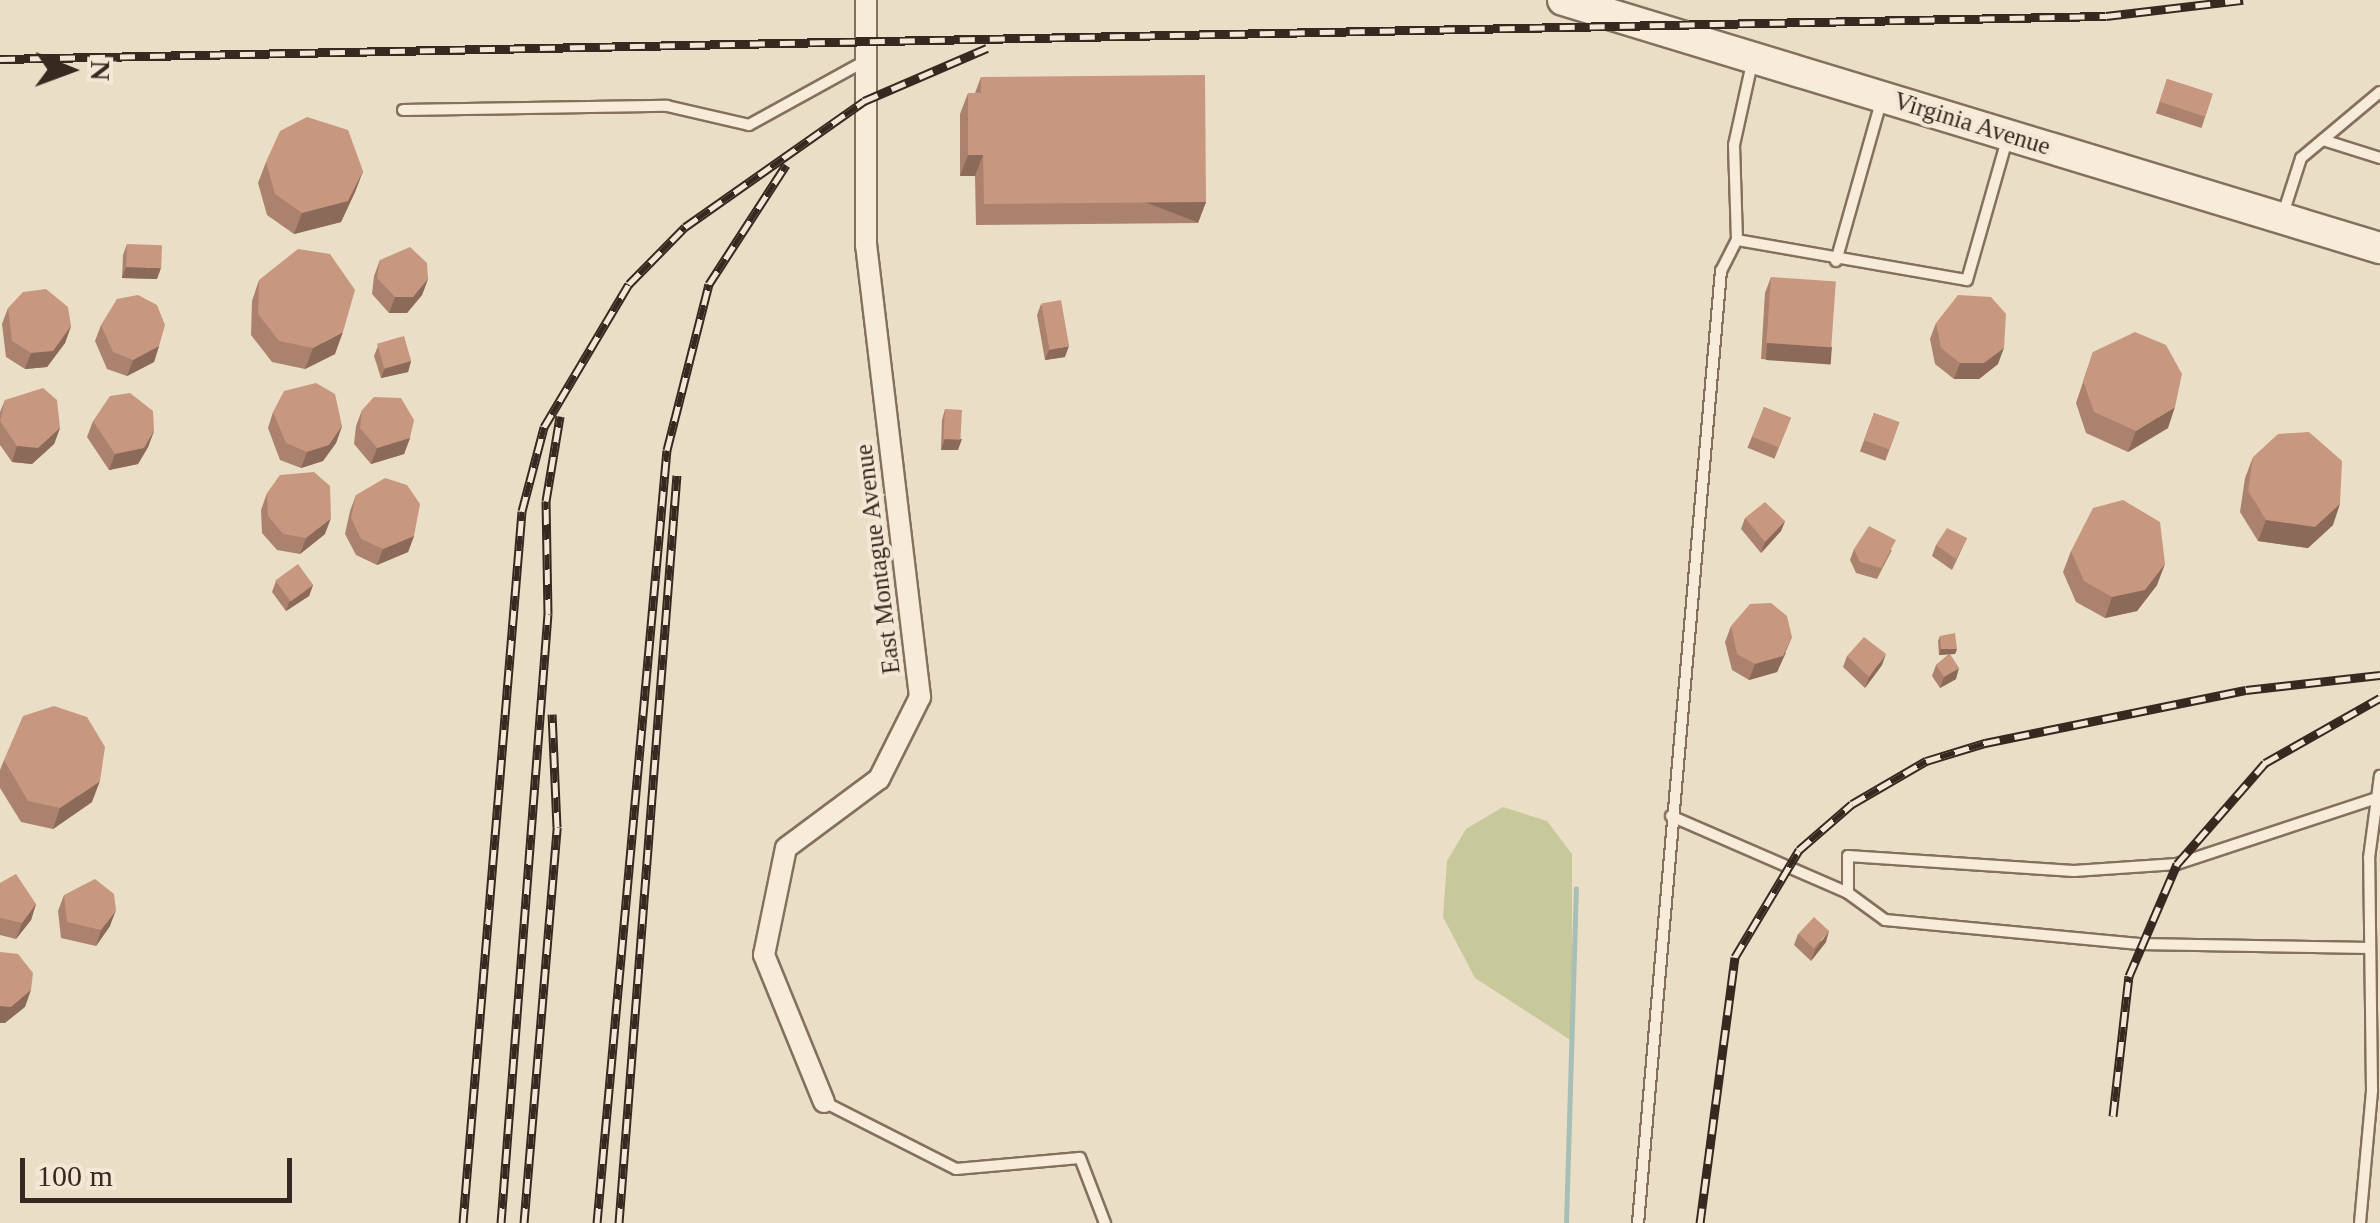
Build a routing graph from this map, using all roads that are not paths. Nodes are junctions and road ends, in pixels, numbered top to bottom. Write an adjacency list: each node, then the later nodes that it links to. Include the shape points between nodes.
1 (866, 0): 4 (street, East Montague Avenue)
2 (1563, 0): 3 (main road, Virginia Avenue)
3 (1754, 57): 6 (main road, Virginia Avenue); 12 (lane, via 1734,145)
4 (865, 61): 7 (lane, via 750,125 666,106); 20 (street, East Montague Avenue, via 866,246 920,696 879,780 786,848 764,955)
5 (2380, 92): 9 (lane)
6 (1883, 96): 8 (main road, Virginia Avenue); 14 (lane)
7 (403, 110)
8 (2008, 135): 11 (main road, Virginia Avenue); 14 (lane, via 1967,280)
9 (2323, 140): 10 (lane); 11 (lane, via 2301,158)
10 (2380, 158)
11 (2282, 218): 13 (main road, Virginia Avenue)
12 (1737, 240): 14 (lane); 17 (lane, via 1721,271)
13 (2380, 248)
14 (1836, 261)
15 (2380, 776): 16 (lane)
16 (2377, 798): 18 (lane, via 2177,864 2074,871 1853,852); 19 (lane)
17 (1671, 816): 18 (lane); 22 (lane)
18 (1848, 893): 19 (lane, via 1885,920 2139,944)
19 (2370, 948): 23 (lane)
20 (824, 1102): 21 (lane, via 956,1169 1080,1158)
21 (1105, 1223)
22 (1638, 1223)
23 (2360, 1223)

